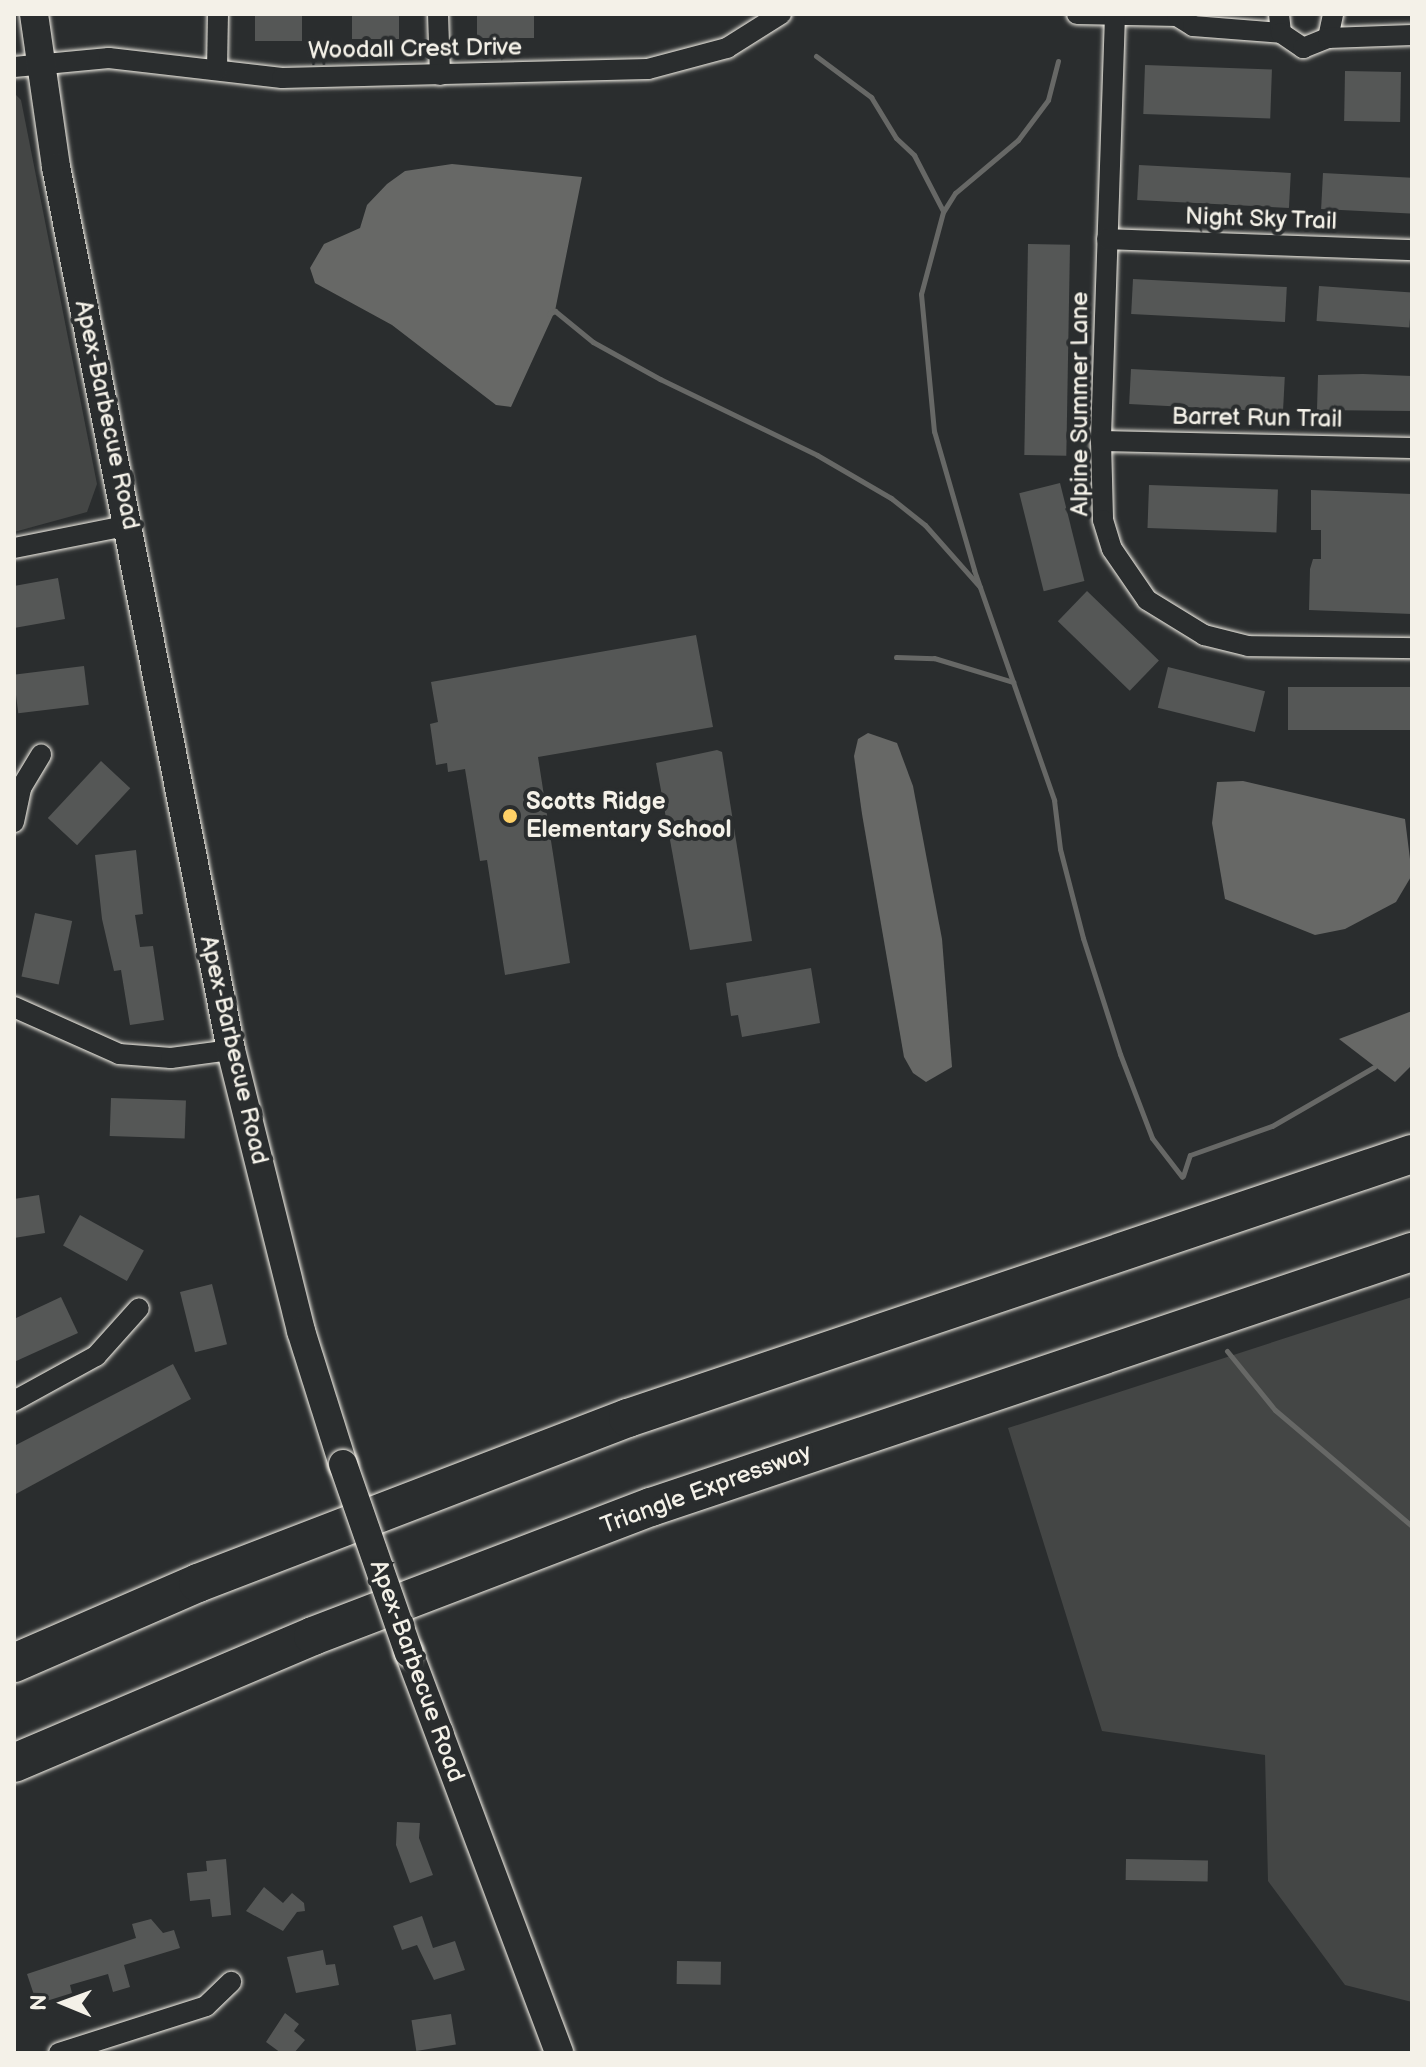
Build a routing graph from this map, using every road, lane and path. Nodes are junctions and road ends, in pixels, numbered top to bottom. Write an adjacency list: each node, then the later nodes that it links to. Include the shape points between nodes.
1 (34, 14): 12 (street, Apex-Barbecue Road)
2 (218, 14): 13 (street)
3 (438, 14): 14 (street)
4 (781, 14): 14 (street, Woodall Crest Drive, via 727,48 676,64)
5 (1077, 14): 7 (street)
6 (1333, 14): 11 (street)
7 (1115, 15): 8 (street); 15 (street, Alpine Summer Lane)
8 (1179, 15): 9 (street, via 1193,26)
9 (1280, 24): 11 (street, via 1303,48)
10 (1412, 35): 11 (street)
11 (1328, 38)
12 (27, 66): 13 (street, Woodall Crest Drive, via 109,58); 19 (street, Apex-Barbecue Road)
13 (217, 70): 14 (street, Woodall Crest Drive, via 282,78)
14 (440, 75)
15 (1107, 239): 16 (street, Night Sky Trail); 17 (street, Alpine Summer Lane)
16 (1412, 250)
17 (1101, 441): 18 (street, Barret Run Trail); 21 (street, Alpine Summer Lane, via 1103,520 1112,549 1147,600 1174,621 1248,646)
18 (1412, 448)
19 (130, 525): 20 (street); 25 (street, Apex-Barbecue Road)
20 (14, 548)
21 (1412, 648)
22 (41, 755): 23 (street, via 21,788)
23 (14, 822)
24 (14, 1007): 25 (street, via 119,1054 171,1058)
25 (231, 1050): 34 (street, Apex-Barbecue Road, bridge, via 301,1331 343,1464)
26 (1412, 1154): 30 (highway, via 655,1409 250,1562)
27 (1412, 1252): 31 (highway, Triangle Expressway, via 651,1507 313,1636)
28 (139, 1308): 29 (street, via 96,1356)
29 (14, 1401)
30 (14, 1663)
31 (14, 1763)
32 (231, 1982): 33 (street, via 206,2006)
33 (59, 2053)
34 (559, 2053)

